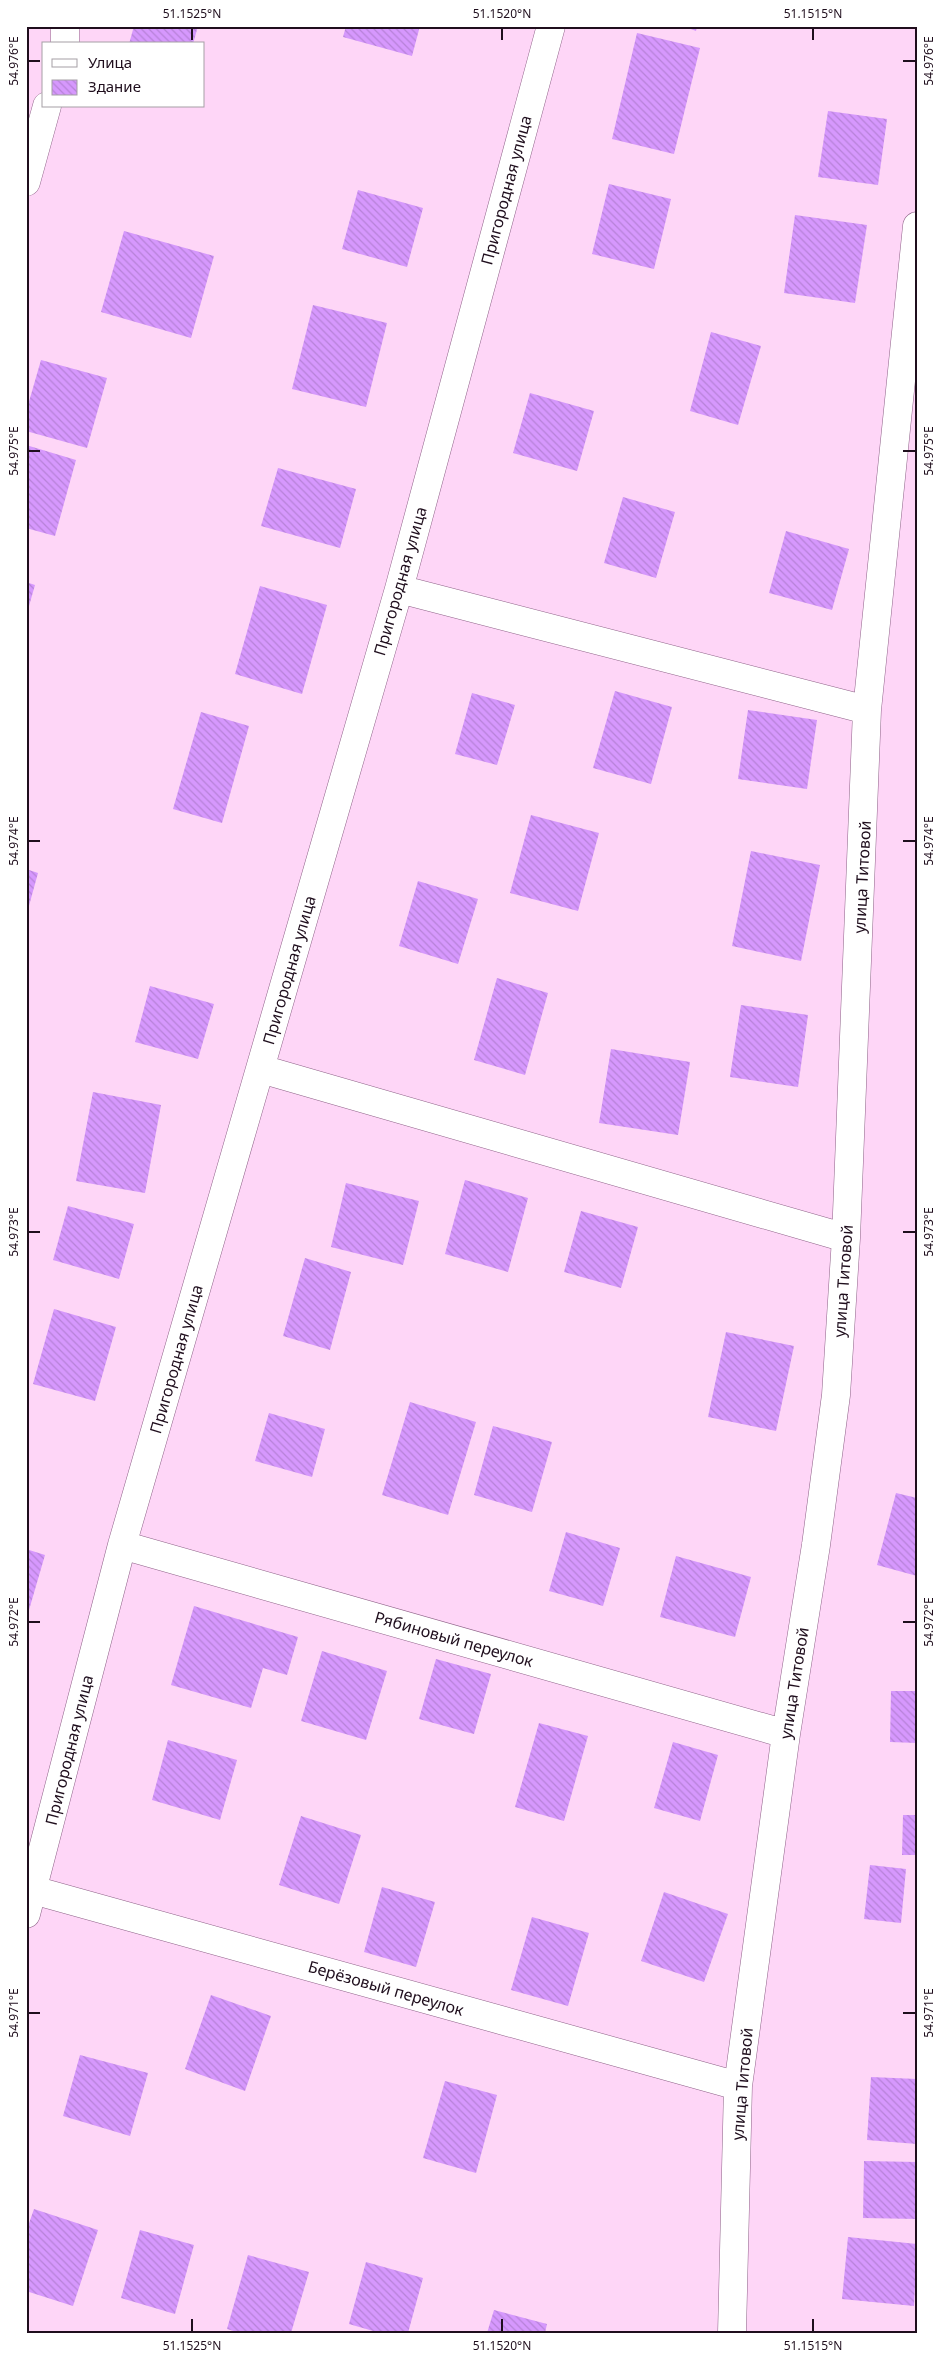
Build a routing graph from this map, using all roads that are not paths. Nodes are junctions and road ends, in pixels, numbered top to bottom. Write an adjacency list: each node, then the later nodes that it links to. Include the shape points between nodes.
1 (65, 26): 3 (street)
2 (550, 26): 7 (street, Пригородная улица)
3 (65, 42)
4 (47, 108): 5 (street)
5 (26, 182)
6 (917, 226): 8 (street, улица Титовой)
7 (399, 589): 8 (street); 9 (street, Пригородная улица)
8 (867, 710): 10 (street, улица Титовой)
9 (261, 1069): 10 (street); 11 (street, Пригородная улица)
10 (846, 1238): 12 (street, улица Титовой, via 836,1395)
11 (122, 1544): 12 (street, Рябиновый переулок); 13 (street, Пригородная улица)
12 (786, 1734): 14 (street, улица Титовой)
13 (30, 1902): 14 (street, Берёзовый переулок)
14 (738, 2086): 15 (street, улица Титовой)
15 (732, 2333)

